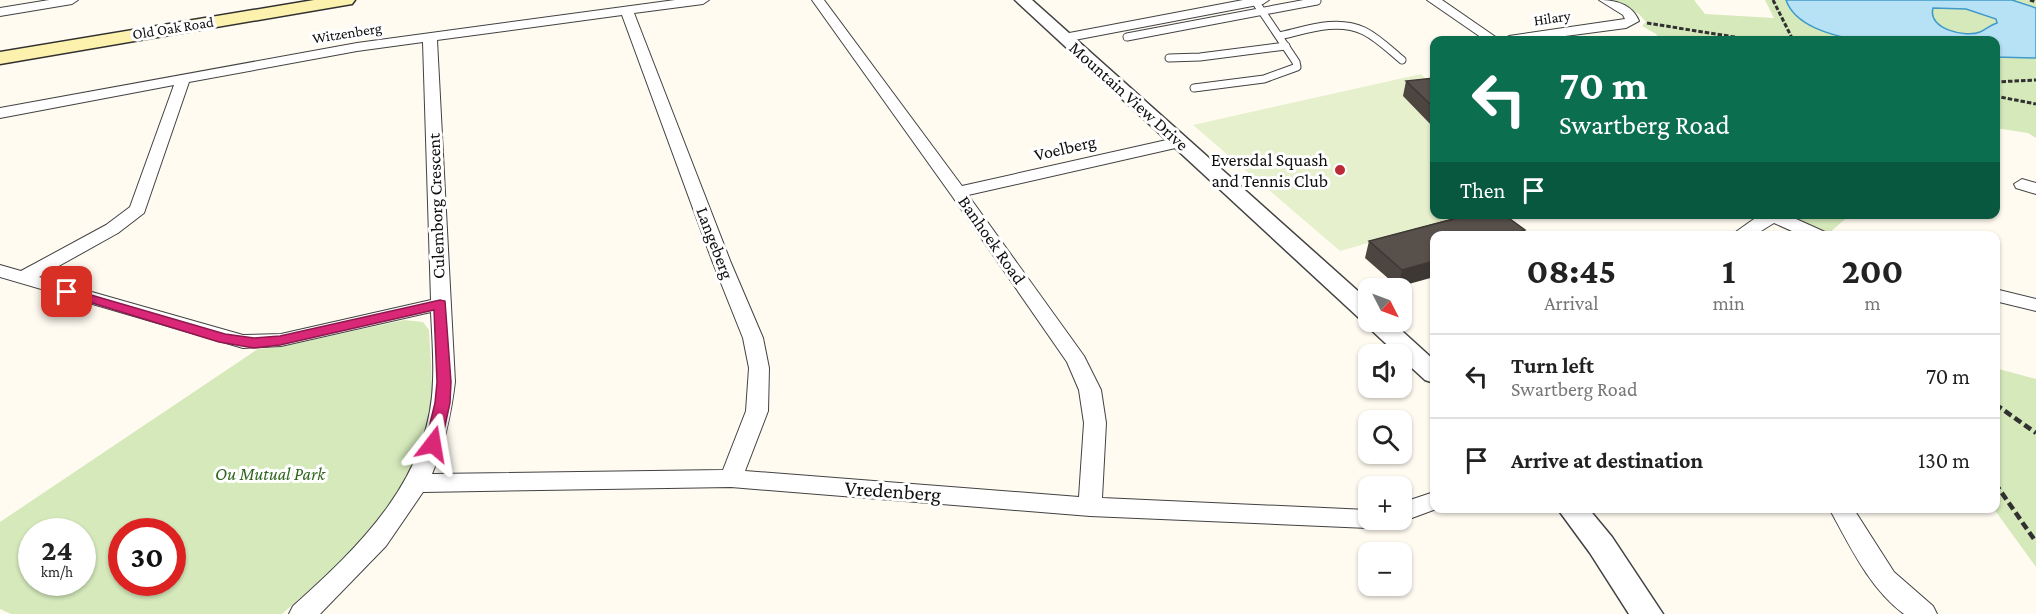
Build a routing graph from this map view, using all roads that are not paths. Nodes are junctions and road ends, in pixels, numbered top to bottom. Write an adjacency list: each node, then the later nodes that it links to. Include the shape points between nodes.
1 (72, 0): 13 (street)
2 (295, 0): 21 (main road, Old Oak Road)
3 (346, 0): 22 (main road, Old Oak Road)
4 (703, 0): 12 (street, Witzenberg)
5 (818, 0): 29 (street, Banhoek Road)
6 (1023, 0): 19 (street, Mountain View Drive)
7 (1433, 0): 15 (street)
8 (1605, 0): 16 (street, Hilary, via 1629,13 1632,21)
9 (1317, 1): 11 (lane)
10 (1237, 2): 11 (street); 19 (street)
11 (1260, 4): 14 (lane); 18 (lane)
12 (627, 11): 17 (street, Witzenberg); 42 (street, Langeberg, via 753,338 759,368 757,411)
13 (0, 12)
14 (1279, 36): 20 (lane); 24 (lane, via 1331,26 1349,27 1365,32)
15 (1487, 36)
16 (1539, 36)
17 (430, 37): 25 (street, Witzenberg); 37 (street, Culemborg Crescent)
18 (1127, 37)
19 (1064, 38): 28 (street, Mountain View Drive)
20 (1286, 46): 23 (lane); 26 (lane, via 1298,65 1291,72)
21 (0, 47)
22 (0, 58)
23 (1169, 58)
24 (1402, 60)
25 (183, 79): 27 (street, Witzenberg); 35 (street, via 138,208 112,229)
26 (1194, 88)
27 (0, 113)
28 (1180, 142): 29 (street, Voelberg); 38 (street, Mountain View Drive)
29 (958, 192): 45 (street, Banhoek Road, via 1077,361 1090,390 1095,423)
30 (1765, 219): 32 (street)
31 (1780, 219): 33 (street)
32 (1747, 231)
33 (1808, 231)
34 (0, 271): 35 (street)
35 (23, 278): 37 (street, via 243,342 280,340)
36 (2000, 296): 39 (street)
37 (440, 304): 43 (street, Culemborg Crescent, via 442,403 433,444)
38 (1358, 304)
39 (2036, 305)
40 (1388, 332): 41 (street)
41 (1430, 370)
42 (731, 478): 43 (street, Vredenberg); 45 (street, Vredenberg)
43 (417, 483): 50 (street, Culemborg Crescent, via 372,547)
44 (1430, 502): 46 (street)
45 (1090, 507): 49 (street, Vredenberg)
46 (1412, 509)
47 (1575, 513): 51 (street)
48 (1844, 513): 52 (street, via 1885,582)
49 (1358, 519)
50 (302, 614)
51 (1647, 614)
52 (1924, 614)

